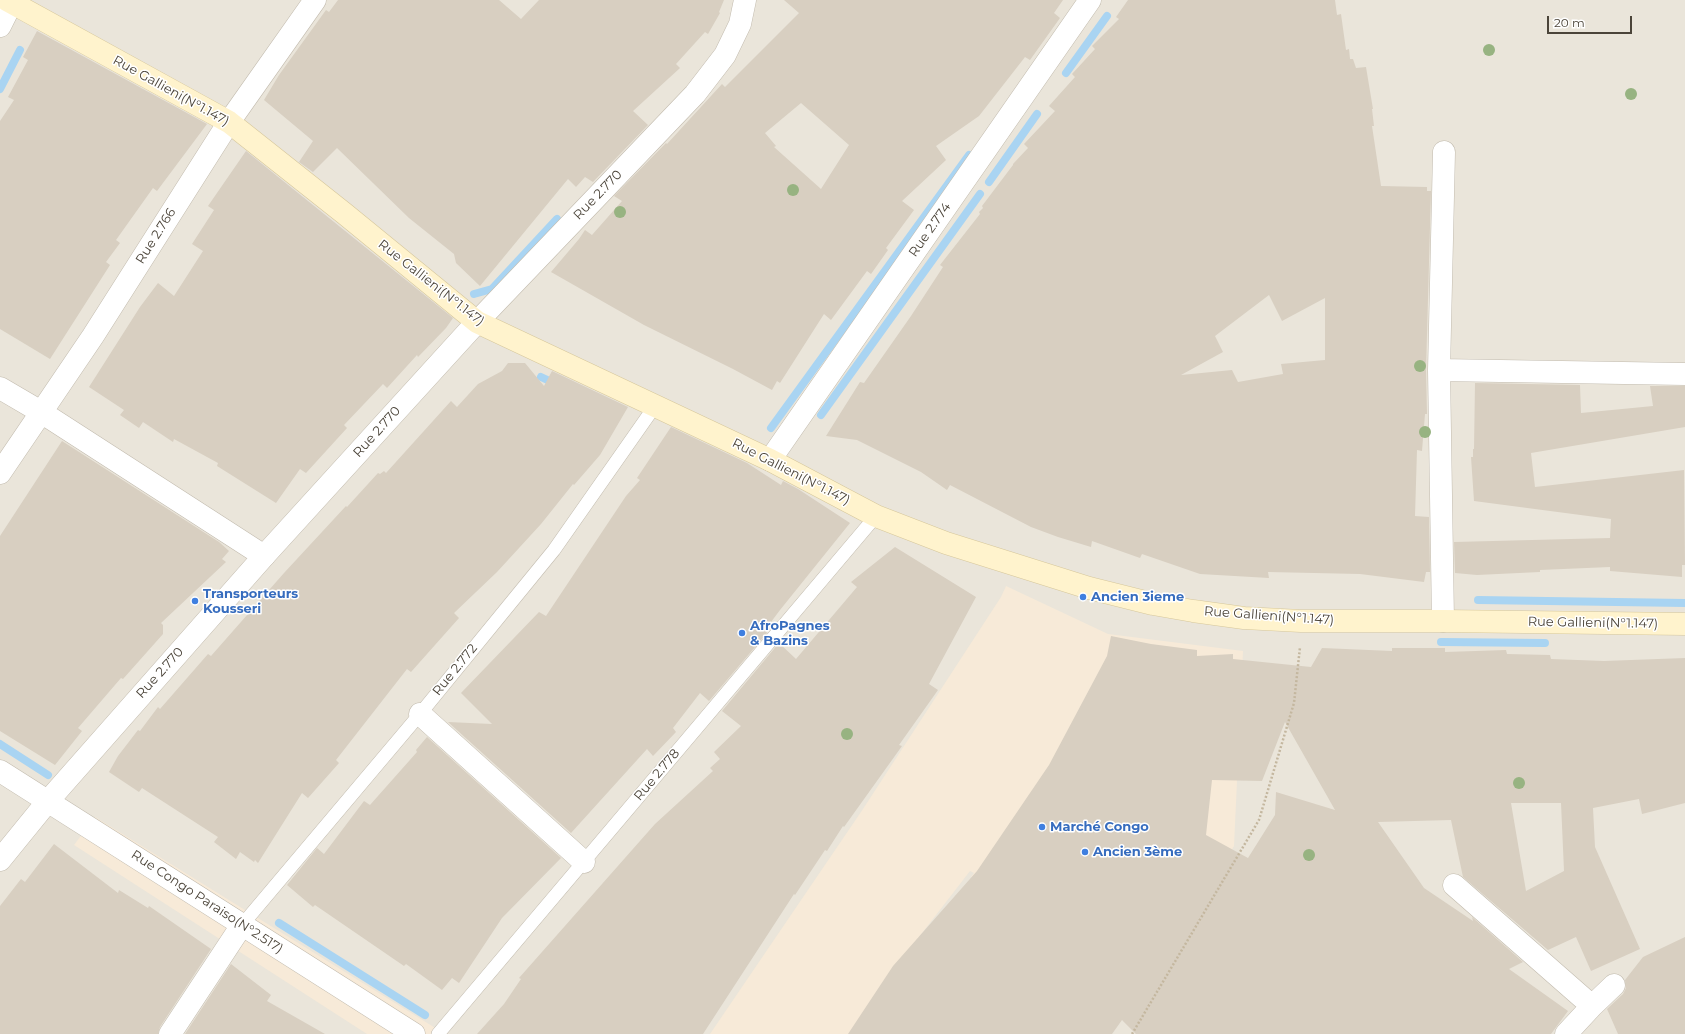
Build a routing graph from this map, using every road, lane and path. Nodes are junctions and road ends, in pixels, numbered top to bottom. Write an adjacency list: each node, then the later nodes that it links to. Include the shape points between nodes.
1 (315, 0): 6 (street, Rue 2.766)
2 (1090, 0): 14 (street, Rue 2.774)
3 (10, 1): 5 (street); 6 (main road, Rue Gallieni(N°1.147))
4 (745, 1): 8 (street, Rue 2.770, via 740,24 725,55 695,94)
5 (0, 26)
6 (229, 122): 8 (main road, Rue Gallieni(N°1.147)); 13 (street, Rue 2.766, via 93,336)
7 (1444, 152): 9 (street)
8 (477, 322): 12 (main road, Rue Gallieni(N°1.147)); 17 (street, Rue 2.770)
9 (1439, 370): 10 (street); 19 (street)
10 (1685, 374)
11 (0, 388): 13 (street)
12 (656, 406): 14 (main road, Rue Gallieni(N°1.147)); 21 (lane, Rue 2.772, via 554,550)
13 (41, 412): 15 (street, Rue 2.766); 17 (street)
14 (770, 460): 16 (main road, Rue Gallieni(N°1.147))
15 (0, 473)
16 (876, 516): 18 (main road, Rue Gallieni(N°1.147), via 946,543 1026,569 1153,604 1244,618); 25 (lane, Rue 2.778)
17 (264, 556): 23 (street, Rue 2.770)
18 (1301, 621): 19 (main road, Rue Gallieni(N°1.147)); 33 (path, via 1294,704 1259,820)
19 (1442, 621): 20 (main road, Rue Gallieni(N°1.147))
20 (1685, 624)
21 (420, 714): 25 (street); 27 (lane, Rue 2.772)
22 (0, 771): 23 (street, Rue Congo Paraiso(N°2.517))
23 (48, 800): 24 (street, Rue 2.770); 27 (street, Rue Congo Paraiso(N°2.517))
24 (0, 860)
25 (584, 862): 32 (lane, Rue 2.778)
26 (1454, 885): 29 (street)
27 (242, 925): 30 (street); 31 (street, Rue Congo Paraiso(N°2.517))
28 (1614, 985): 29 (street)
29 (1592, 1006): 34 (street)
30 (170, 1034)
31 (414, 1034)
32 (438, 1034)
33 (1132, 1034)
34 (1566, 1034)

